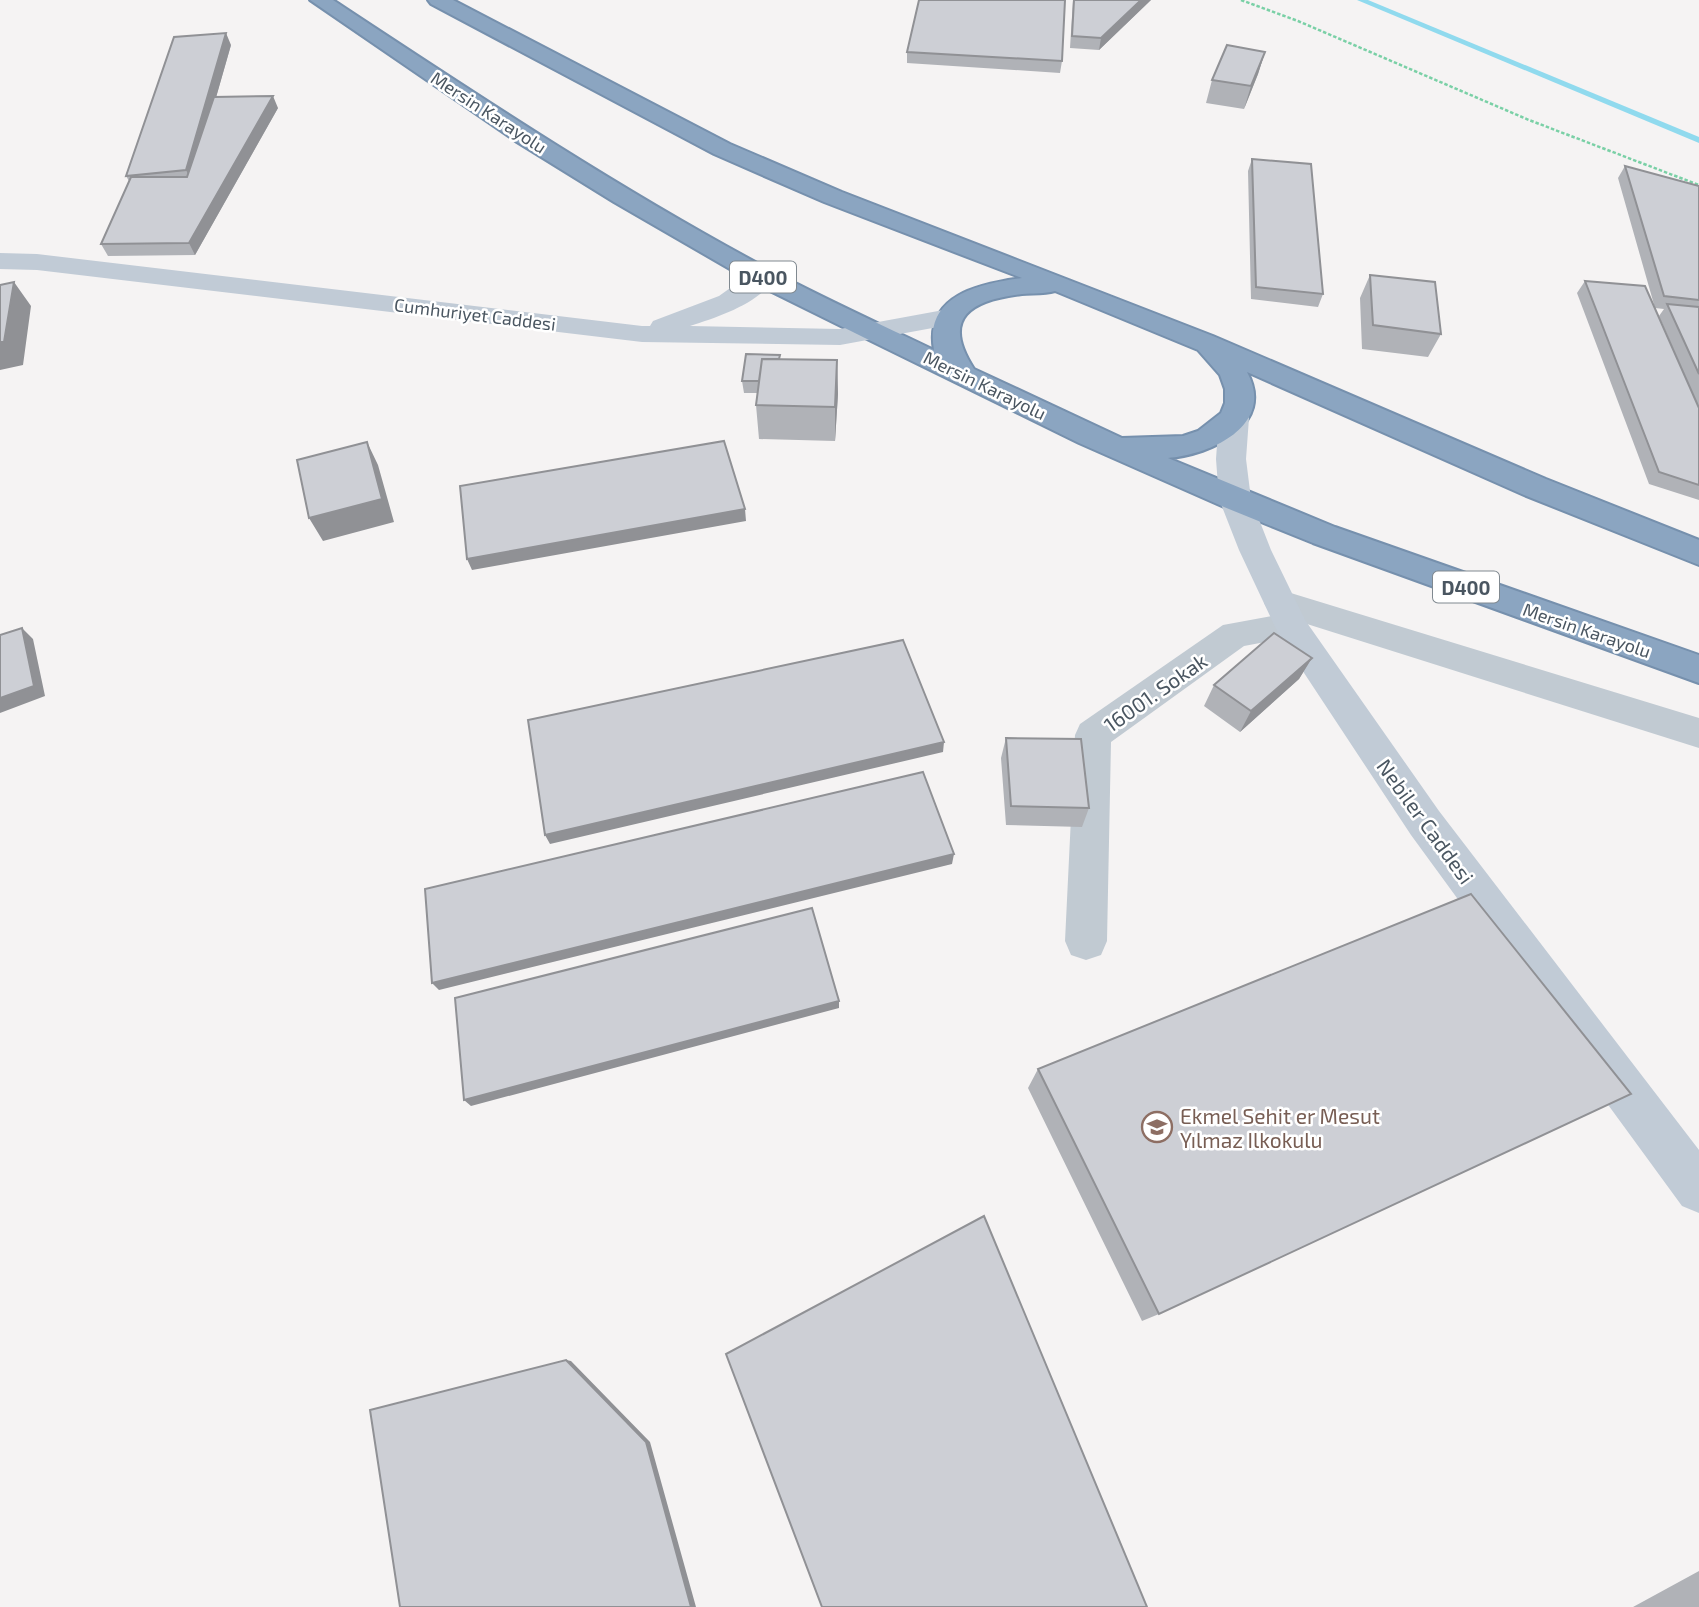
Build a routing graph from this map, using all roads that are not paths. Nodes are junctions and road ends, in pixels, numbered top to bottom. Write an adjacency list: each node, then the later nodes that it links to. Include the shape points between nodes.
1 (320, 0): 4 (highway, Mersin Karayolu / D400, via 525,136)
2 (438, 0): 5 (highway, via 722,149 833,197)
3 (0, 261): 8 (street, Cumhuriyet Caddesi)
4 (763, 277): 7 (highway, Mersin Karayolu / D400); 8 (street, via 744,295 722,306)
5 (1081, 292): 6 (highway, via 1018,284 965,301); 10 (highway)
6 (949, 317): 7 (street, Cumhuriyet Caddesi); 12 (highway, via 943,336 948,356)
7 (874, 332): 9 (street, Cumhuriyet Caddesi); 11 (highway, Mersin Karayolu / D400)
8 (642, 334): 9 (street, Cumhuriyet Caddesi)
9 (840, 337): 11 (street)
10 (1203, 342): 13 (highway, via 1238,378 1241,398); 16 (highway)
11 (913, 350): 12 (highway, Mersin Karayolu / D400)
12 (964, 375): 14 (highway, Mersin Karayolu / D400)
13 (1234, 418): 14 (highway, via 1216,434 1157,449 1122,446); 15 (street, Nebiler Caddesi, via 1231,459)
14 (1090, 436): 15 (highway, Mersin Karayolu / D400)
15 (1235, 499): 17 (street, Nebiler Caddesi); 18 (highway, Mersin Karayolu / D400)
16 (1699, 553)
17 (1286, 614): 19 (street); 20 (street, 16001. Sokak, via 1235,634 1093,735); 21 (street, Nebiler Caddesi, via 1424,823)
18 (1699, 669)
19 (1699, 733)
20 (1086, 941)
21 (1699, 1189)

